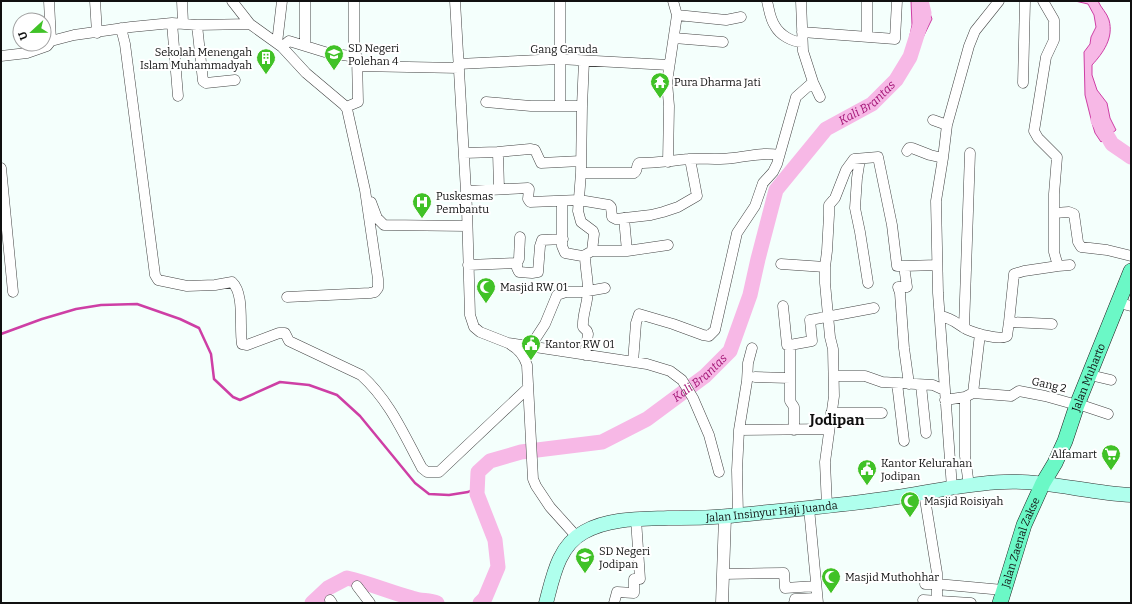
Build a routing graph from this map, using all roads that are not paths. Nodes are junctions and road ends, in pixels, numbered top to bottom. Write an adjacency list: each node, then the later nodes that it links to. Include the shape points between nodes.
1 (49, 1): 18 (street)
2 (95, 1): 26 (street)
3 (182, 1): 22 (street)
4 (232, 1): 23 (street)
5 (282, 1): 33 (street)
6 (305, 1): 34 (street)
7 (354, 1): 38 (street)
8 (455, 1): 41 (street)
9 (560, 1): 37 (street)
10 (673, 1): 19 (street)
11 (767, 1): 32 (street, via 775,27 790,40)
12 (801, 1): 27 (street)
13 (867, 1): 28 (street)
14 (897, 1): 28 (street, via 895,39)
15 (999, 1): 52 (street, via 975,31)
16 (1025, 1): 44 (street)
17 (1043, 1): 70 (street, via 1054,20 1054,40 1046,57 1034,128 1038,138 1057,157)
18 (50, 12)
19 (677, 15): 20 (street, via 726,20); 29 (street)
20 (741, 17)
21 (172, 23): 22 (street); 25 (street); 45 (street)
22 (182, 23): 24 (street)
23 (250, 24): 24 (street); 33 (street)
24 (197, 25): 42 (street, via 203,81 206,83)
25 (121, 28): 26 (street); 117 (street, via 155,275 158,280 187,286 232,282 239,299 242,344 247,345 285,333 288,341 361,375 390,407 422,468 427,472 439,472)
26 (97, 32): 30 (street)
27 (802, 32): 28 (street); 32 (street)
28 (867, 37)
29 (674, 38): 31 (street); 40 (street)
30 (52, 41)
31 (723, 42)
32 (802, 42): 43 (street, via 804,58)
33 (280, 45): 34 (street, Gang Garuda, via 289,41); 50 (street, via 306,73)
34 (305, 45): 38 (street, Gang Garuda)
35 (30, 52): 36 (street)
36 (1, 56)
37 (559, 59): 39 (street, Gang Garuda); 41 (street, Gang Garuda); 48 (street)
38 (355, 61): 41 (street, Gang Garuda); 50 (street, via 358,102)
39 (584, 61): 40 (street, Gang Garuda); 49 (street)
40 (669, 65): 62 (street)
41 (458, 66): 55 (street)
42 (235, 80)
43 (813, 82): 46 (street); 57 (street, via 796,97)
44 (1023, 83)
45 (178, 96)
46 (820, 96)
47 (486, 102): 48 (street, via 531,106)
48 (560, 105): 49 (street)
49 (582, 106): 61 (street)
50 (346, 107): 66 (street)
51 (933, 120): 52 (street)
52 (947, 125): 58 (street)
53 (908, 151): 58 (street, via 912,148)
54 (498, 152): 55 (street); 61 (street, via 530,149 535,150 541,163); 65 (street)
55 (464, 153): 67 (street)
56 (970, 153): 101 (street)
57 (779, 155): 59 (street, via 768,153 732,158); 108 (street, via 773,172 763,182 755,206 737,233 715,330 709,336 703,335 639,314)
58 (943, 158): 85 (street, via 936,201)
59 (690, 159): 62 (street); 71 (street, via 697,194 695,198 663,212)
60 (860, 159): 84 (street, via 878,157 892,225 897,266); 87 (street, via 854,159 846,170 835,198 829,205); 89 (street, via 855,208)
61 (581, 161): 64 (street)
62 (668, 162): 64 (street, via 640,163 631,174)
63 (1, 168): 73 (street)
64 (581, 173): 68 (street)
65 (499, 189): 67 (street); 69 (street, via 528,188 530,202)
66 (365, 190): 72 (street, via 377,218 384,225); 93 (street, via 378,288 370,293)
67 (466, 191): 72 (street)
68 (579, 200): 69 (street); 71 (street, via 608,205 611,207 612,218); 78 (street, via 579,218 594,234)
69 (562, 201): 75 (street)
70 (1054, 213): 79 (street, via 1073,213 1078,242 1082,247); 86 (street, via 1054,252)
71 (624, 218): 77 (street)
72 (467, 226): 82 (street)
73 (4, 231): 92 (street)
74 (520, 237): 80 (street)
75 (563, 239): 78 (street, via 565,253); 80 (street, via 542,240 536,273 519,272)
76 (668, 245): 77 (street)
77 (627, 251): 78 (street)
78 (588, 253): 91 (street, via 585,272)
79 (1131, 256)
80 (517, 263): 82 (street)
81 (781, 264): 87 (street)
82 (468, 265): 103 (street, via 470,315 474,327 483,334)
83 (1070, 265): 86 (street)
84 (904, 266): 85 (street); 115 (street, via 907,287 898,287)
85 (937, 266): 97 (street)
86 (1058, 266): 99 (street, via 1014,274)
87 (825, 267): 98 (street)
88 (1131, 271): 94 (main road, Jalan Muharto)
89 (868, 283)
90 (605, 288): 91 (street)
91 (588, 291): 105 (street, via 566,292 558,296 545,324); 107 (street, via 582,322 588,334)
92 (13, 292)
93 (287, 297)
94 (1125, 304): 109 (main road, Jalan Muharto)
95 (783, 306): 104 (street, via 787,345)
96 (874, 308): 98 (street)
97 (940, 316): 101 (street); 118 (street)
98 (828, 317): 104 (street, via 810,320 812,341); 110 (street)
99 (1009, 322): 100 (street); 102 (street, via 1005,338)
100 (1052, 324)
101 (964, 328): 102 (street)
102 (980, 334): 119 (street)
103 (508, 343): 105 (street); 117 (street, via 524,357)
104 (790, 345): 112 (street)
105 (530, 347): 107 (street)
106 (752, 348): 125 (street)
107 (585, 354): 108 (street)
108 (633, 362): 129 (street, via 665,369 682,380 709,435)
109 (1090, 375): 113 (street); 120 (main road, Jalan Muharto)
110 (834, 376): 114 (street, via 865,376 882,382); 121 (street)
111 (755, 377): 112 (street)
112 (790, 378): 126 (street)
113 (1111, 380)
114 (897, 383): 115 (street); 128 (street)
115 (909, 384): 116 (street)
116 (921, 384): 118 (street, via 933,385); 127 (street)
117 (528, 388): 139 (street, via 533,479 550,507)
118 (945, 395): 119 (street, Gang 2); 132 (street)
119 (969, 395): 120 (street, Gang 2, via 1011,396 1019,391); 131 (street, via 965,454)
120 (1078, 404): 123 (street, Gang 2); 130 (main road, Jalan Muharto, via 1065,441)
121 (831, 413): 122 (street); 124 (street)
122 (882, 413)
123 (1108, 414)
124 (829, 429): 126 (street); 135 (street, via 825,462)
125 (739, 430): 126 (street); 137 (street)
126 (794, 430)
127 (926, 433)
128 (904, 441)
129 (719, 472)
130 (1043, 483): 131 (main road, Jalan Insinyur Haji Juanda, via 1004,482); 134 (main road, Jalan Insinyur Haji Juanda); 145 (main road, Jalan Zaenal Zakse, via 1024,525)
131 (969, 486): 132 (main road, Jalan Insinyur Haji Juanda)
132 (952, 488): 133 (main road, Jalan Insinyur Haji Juanda)
133 (924, 492): 135 (main road, Jalan Insinyur Haji Juanda); 142 (street)
134 (1131, 495)
135 (827, 506): 136 (main road, Jalan Insinyur Haji Juanda)
136 (809, 508): 137 (main road, Jalan Insinyur Haji Juanda); 144 (street)
137 (731, 516): 138 (main road, Jalan Insinyur Haji Juanda); 140 (street)
138 (636, 519): 139 (main road, Jalan Insinyur Haji Juanda, via 596,526); 151 (street, via 640,579 634,579 634,593 617,592)
139 (577, 537): 150 (main road, Jalan Insinyur Haji Juanda, via 566,548 558,562)
140 (723, 574): 144 (street, via 784,573 785,588); 152 (street)
141 (925, 584): 142 (street)
142 (937, 584): 145 (street); 148 (street)
143 (357, 586): 149 (street)
144 (816, 586): 146 (street)
145 (1002, 597)
146 (817, 600): 153 (street, via 794,599)
147 (923, 600): 148 (street)
148 (937, 601): 154 (street)
149 (370, 603)
150 (546, 603)
151 (614, 603)
152 (722, 603)
153 (794, 603)
154 (971, 603)

